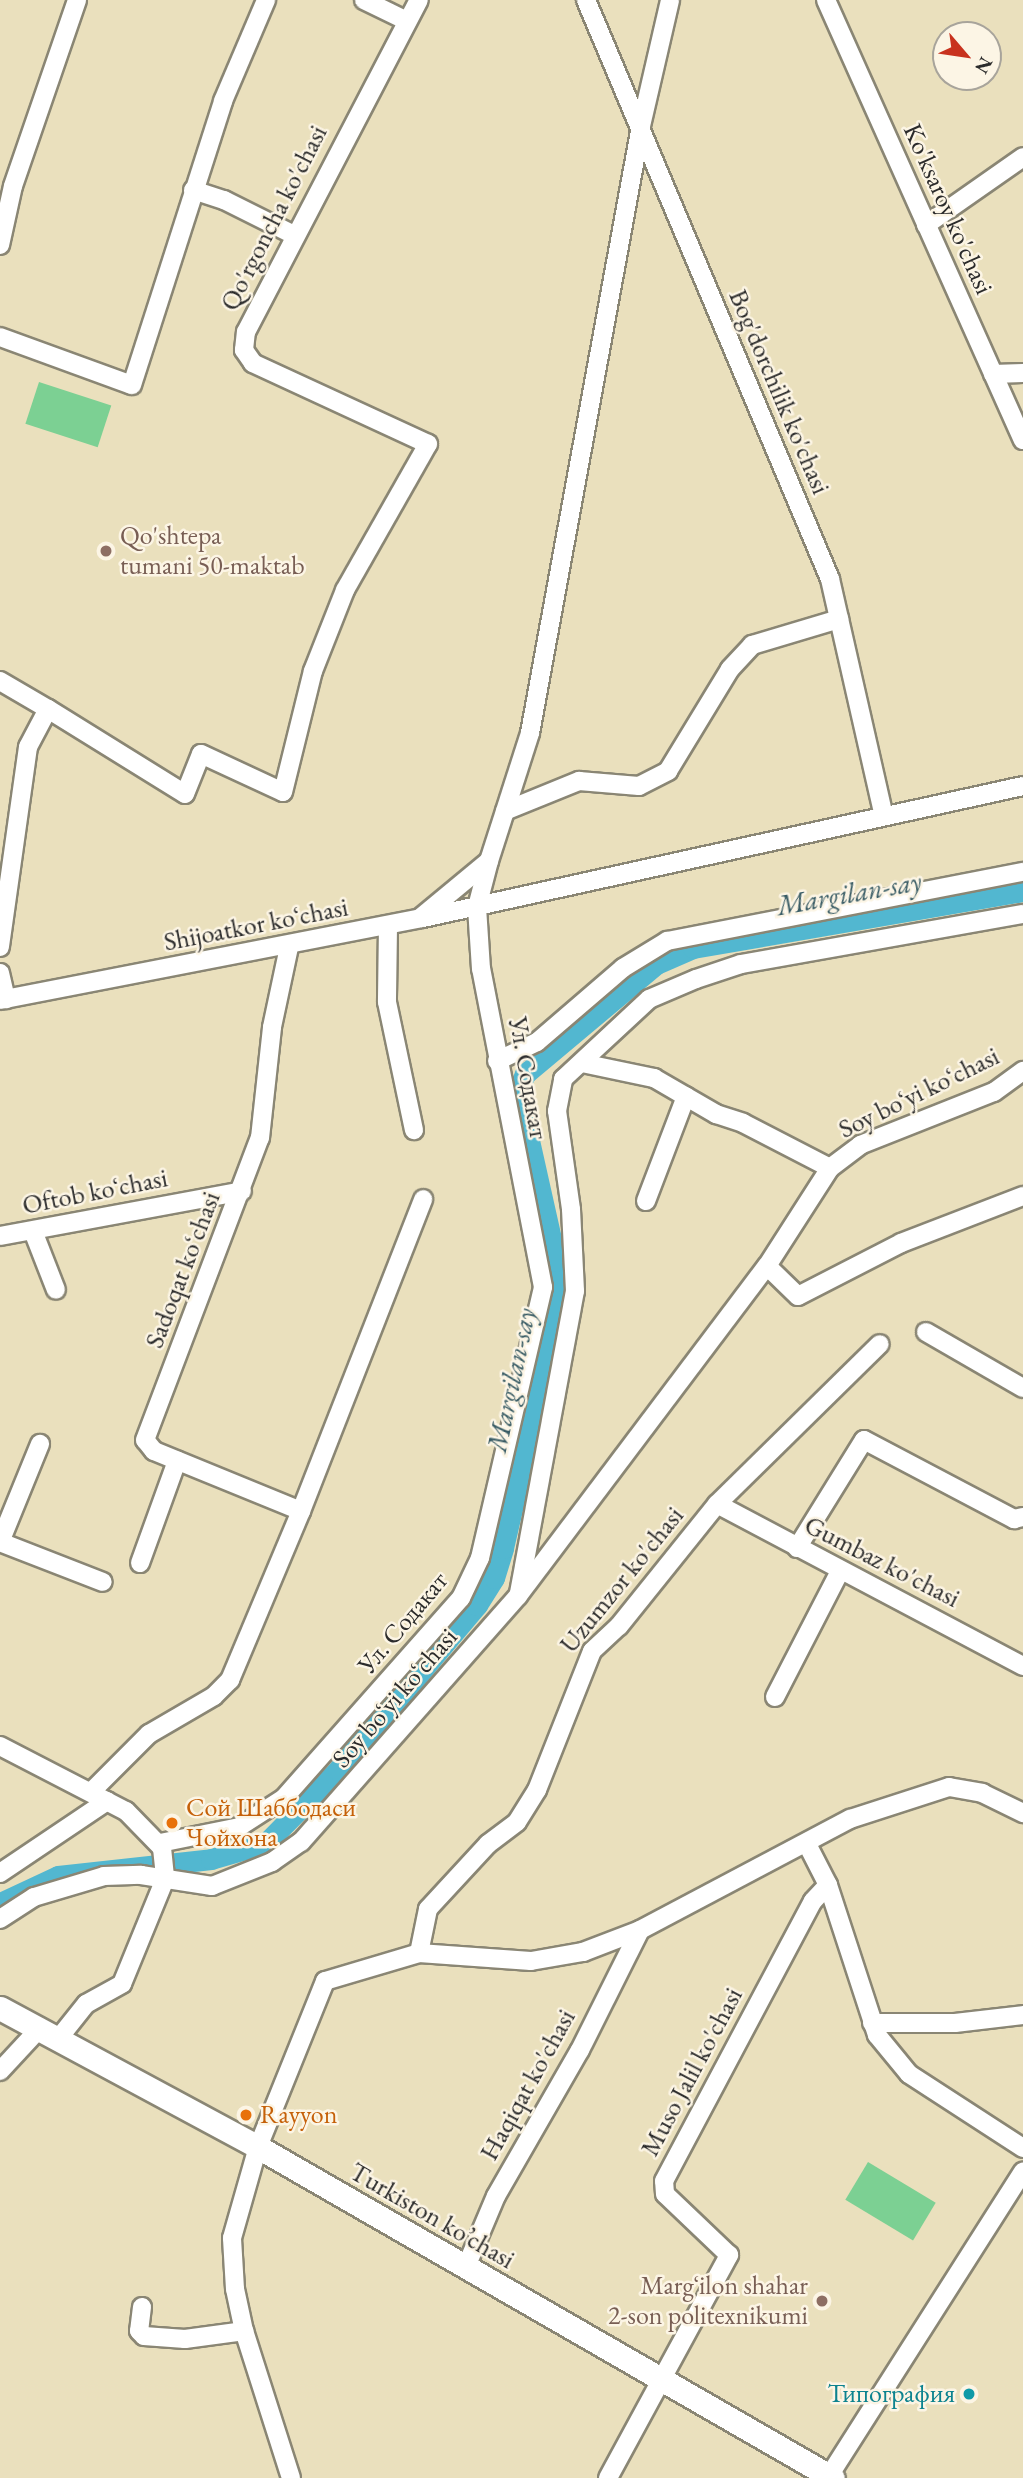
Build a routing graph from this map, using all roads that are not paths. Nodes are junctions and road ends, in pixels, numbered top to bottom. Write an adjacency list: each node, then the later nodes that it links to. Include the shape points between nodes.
1 (77, 0): 14 (street, via 13,186)
2 (266, 0): 11 (street)
3 (364, 0): 8 (street)
4 (419, 0): 8 (street, Qo'rgoncha ko'chasi)
5 (586, 0): 9 (street, Bog'dorchilik ko'chasi)
6 (670, 0): 9 (street, Ул. Содакат)
7 (826, 0): 12 (street, Ko'ksaroy ko'chasi)
8 (407, 21): 13 (street, Qo'rgoncha ko'chasi)
9 (641, 126): 19 (street, Bog'dorchilik ko'chasi, via 830,579); 23 (street, Ул. Содакат, via 530,733)
10 (1023, 157): 12 (street)
11 (193, 190): 13 (street, via 224,200); 15 (street, via 132,386)
12 (926, 225): 17 (street, Ko'ksaroy ko'chasi)
13 (296, 236): 21 (street, Qo'rgoncha ko'chasi, via 246,332 244,350 253,363 278,377 428,444 345,590 313,671 283,792 201,754 185,794)
14 (0, 245)
15 (0, 337)
16 (1023, 373): 17 (street)
17 (993, 374): 18 (street, Ko'ksaroy ko'chasi)
18 (1023, 440)
19 (839, 619): 23 (street, via 752,645 730,669 668,771 639,786 579,781); 24 (street, Bog'dorchilik ko'chasi)
20 (0, 681): 21 (street, Qo'rgoncha ko'chasi)
21 (48, 709): 31 (street, via 28,747)
22 (1023, 786): 24 (street)
23 (505, 811): 25 (street, Ул. Содакат)
24 (884, 816): 27 (street)
25 (491, 854): 27 (street, Ул. Содакат); 29 (street, Shijoatkor koʻchasi)
26 (1023, 872): 35 (street, via 667,941 623,968 537,1042)
27 (477, 907): 29 (street); 35 (street, Ул. Содакат, via 481,969)
28 (1023, 914): 36 (street, via 741,964 649,999)
29 (419, 918): 30 (street, Shijoatkor koʻchasi)
30 (388, 926): 32 (street, Shijoatkor koʻchasi); 39 (street, via 387,1002)
31 (0, 947)
32 (289, 947): 34 (street, Shijoatkor koʻchasi); 41 (street, Sadoqat koʻchasi, via 272,1027 260,1139)
33 (0, 973): 34 (street)
34 (3, 999)
35 (498, 1061): 69 (street, Ул. Содакат, via 543,1287 473,1579 312,1768 265,1814 239,1827)
36 (582, 1063): 38 (street, via 654,1078); 62 (street, via 563,1079 558,1092 575,1291)
37 (1023, 1072): 40 (street, Soy boʻyi koʻchasi, via 994,1092 860,1145)
38 (686, 1096): 40 (street); 44 (street)
39 (414, 1130)
40 (830, 1168): 47 (street, Soy boʻyi koʻchasi)
41 (242, 1191): 45 (street, Oftob koʻchasi); 53 (street, Sadoqat koʻchasi, via 146,1435 149,1448)
42 (1023, 1196): 47 (street, via 901,1243 798,1296)
43 (423, 1199): 55 (street)
44 (646, 1201)
45 (33, 1231): 46 (street, Oftob koʻchasi); 48 (street)
46 (0, 1236)
47 (767, 1266): 62 (street, Soy boʻyi koʻchasi)
48 (56, 1290)
49 (926, 1332): 51 (street)
50 (880, 1344): 54 (street, Uzumzor ko'chasi)
51 (1023, 1388)
52 (40, 1444): 57 (street)
53 (177, 1461): 55 (street, Sadoqat koʻchasi); 59 (street)
54 (717, 1504): 58 (street, Gumbaz ko'chasi); 75 (street, Uzumzor ko'chasi, via 620,1626 592,1651 537,1790 517,1822 488,1844 428,1909)
55 (301, 1511): 66 (street, via 230,1680 214,1696 149,1734)
56 (1023, 1517): 58 (street, via 1014,1519 864,1440)
57 (0, 1542): 61 (street)
58 (797, 1548): 60 (street, Gumbaz ko'chasi)
59 (140, 1563)
60 (840, 1571): 63 (street, Gumbaz ko'chasi); 64 (street)
61 (103, 1582)
62 (518, 1596): 71 (street, Soy boʻyi koʻchasi, via 301,1842 272,1862 212,1886)
63 (1023, 1666)
64 (775, 1697)
65 (0, 1746): 66 (street)
66 (99, 1796): 69 (street, via 126,1811); 70 (street)
67 (1023, 1812): 68 (street, via 982,1793 949,1787 850,1819)
68 (807, 1844): 72 (street); 74 (street)
69 (161, 1845): 71 (street)
70 (0, 1873)
71 (165, 1876): 73 (street, Soy boʻyi koʻchasi, via 104,1876 34,1896); 79 (street, via 122,1984 86,2004)
72 (828, 1885): 78 (street); 87 (street, Muso Jalil ko'chasi, via 813,1901 664,2181 665,2194 729,2255)
73 (0, 1919)
74 (640, 1930): 75 (street, via 583,1952 531,1961); 84 (street, Haqiqat ko'chasi, via 580,2050 496,2196)
75 (419, 1953): 81 (street, via 325,1981)
76 (0, 2008): 79 (main road, Turkiston ko’chasi)
77 (1023, 2015): 78 (street, via 956,2023)
78 (872, 2022): 82 (street, via 909,2074)
79 (50, 2033): 80 (street); 81 (main road, Turkiston ko’chasi)
80 (0, 2071)
81 (258, 2147): 84 (main road, Turkiston ko’chasi); 86 (street, via 232,2238 234,2289)
82 (1023, 2148)
83 (1023, 2171): 88 (street)
84 (466, 2267): 87 (main road, Turkiston ko’chasi)
85 (142, 2307): 86 (street, via 139,2331 144,2336 185,2339)
86 (244, 2331): 89 (street)
87 (662, 2381): 88 (main road, Turkiston ko’chasi); 90 (street)
88 (819, 2474)
89 (291, 2478)
90 (608, 2478)

